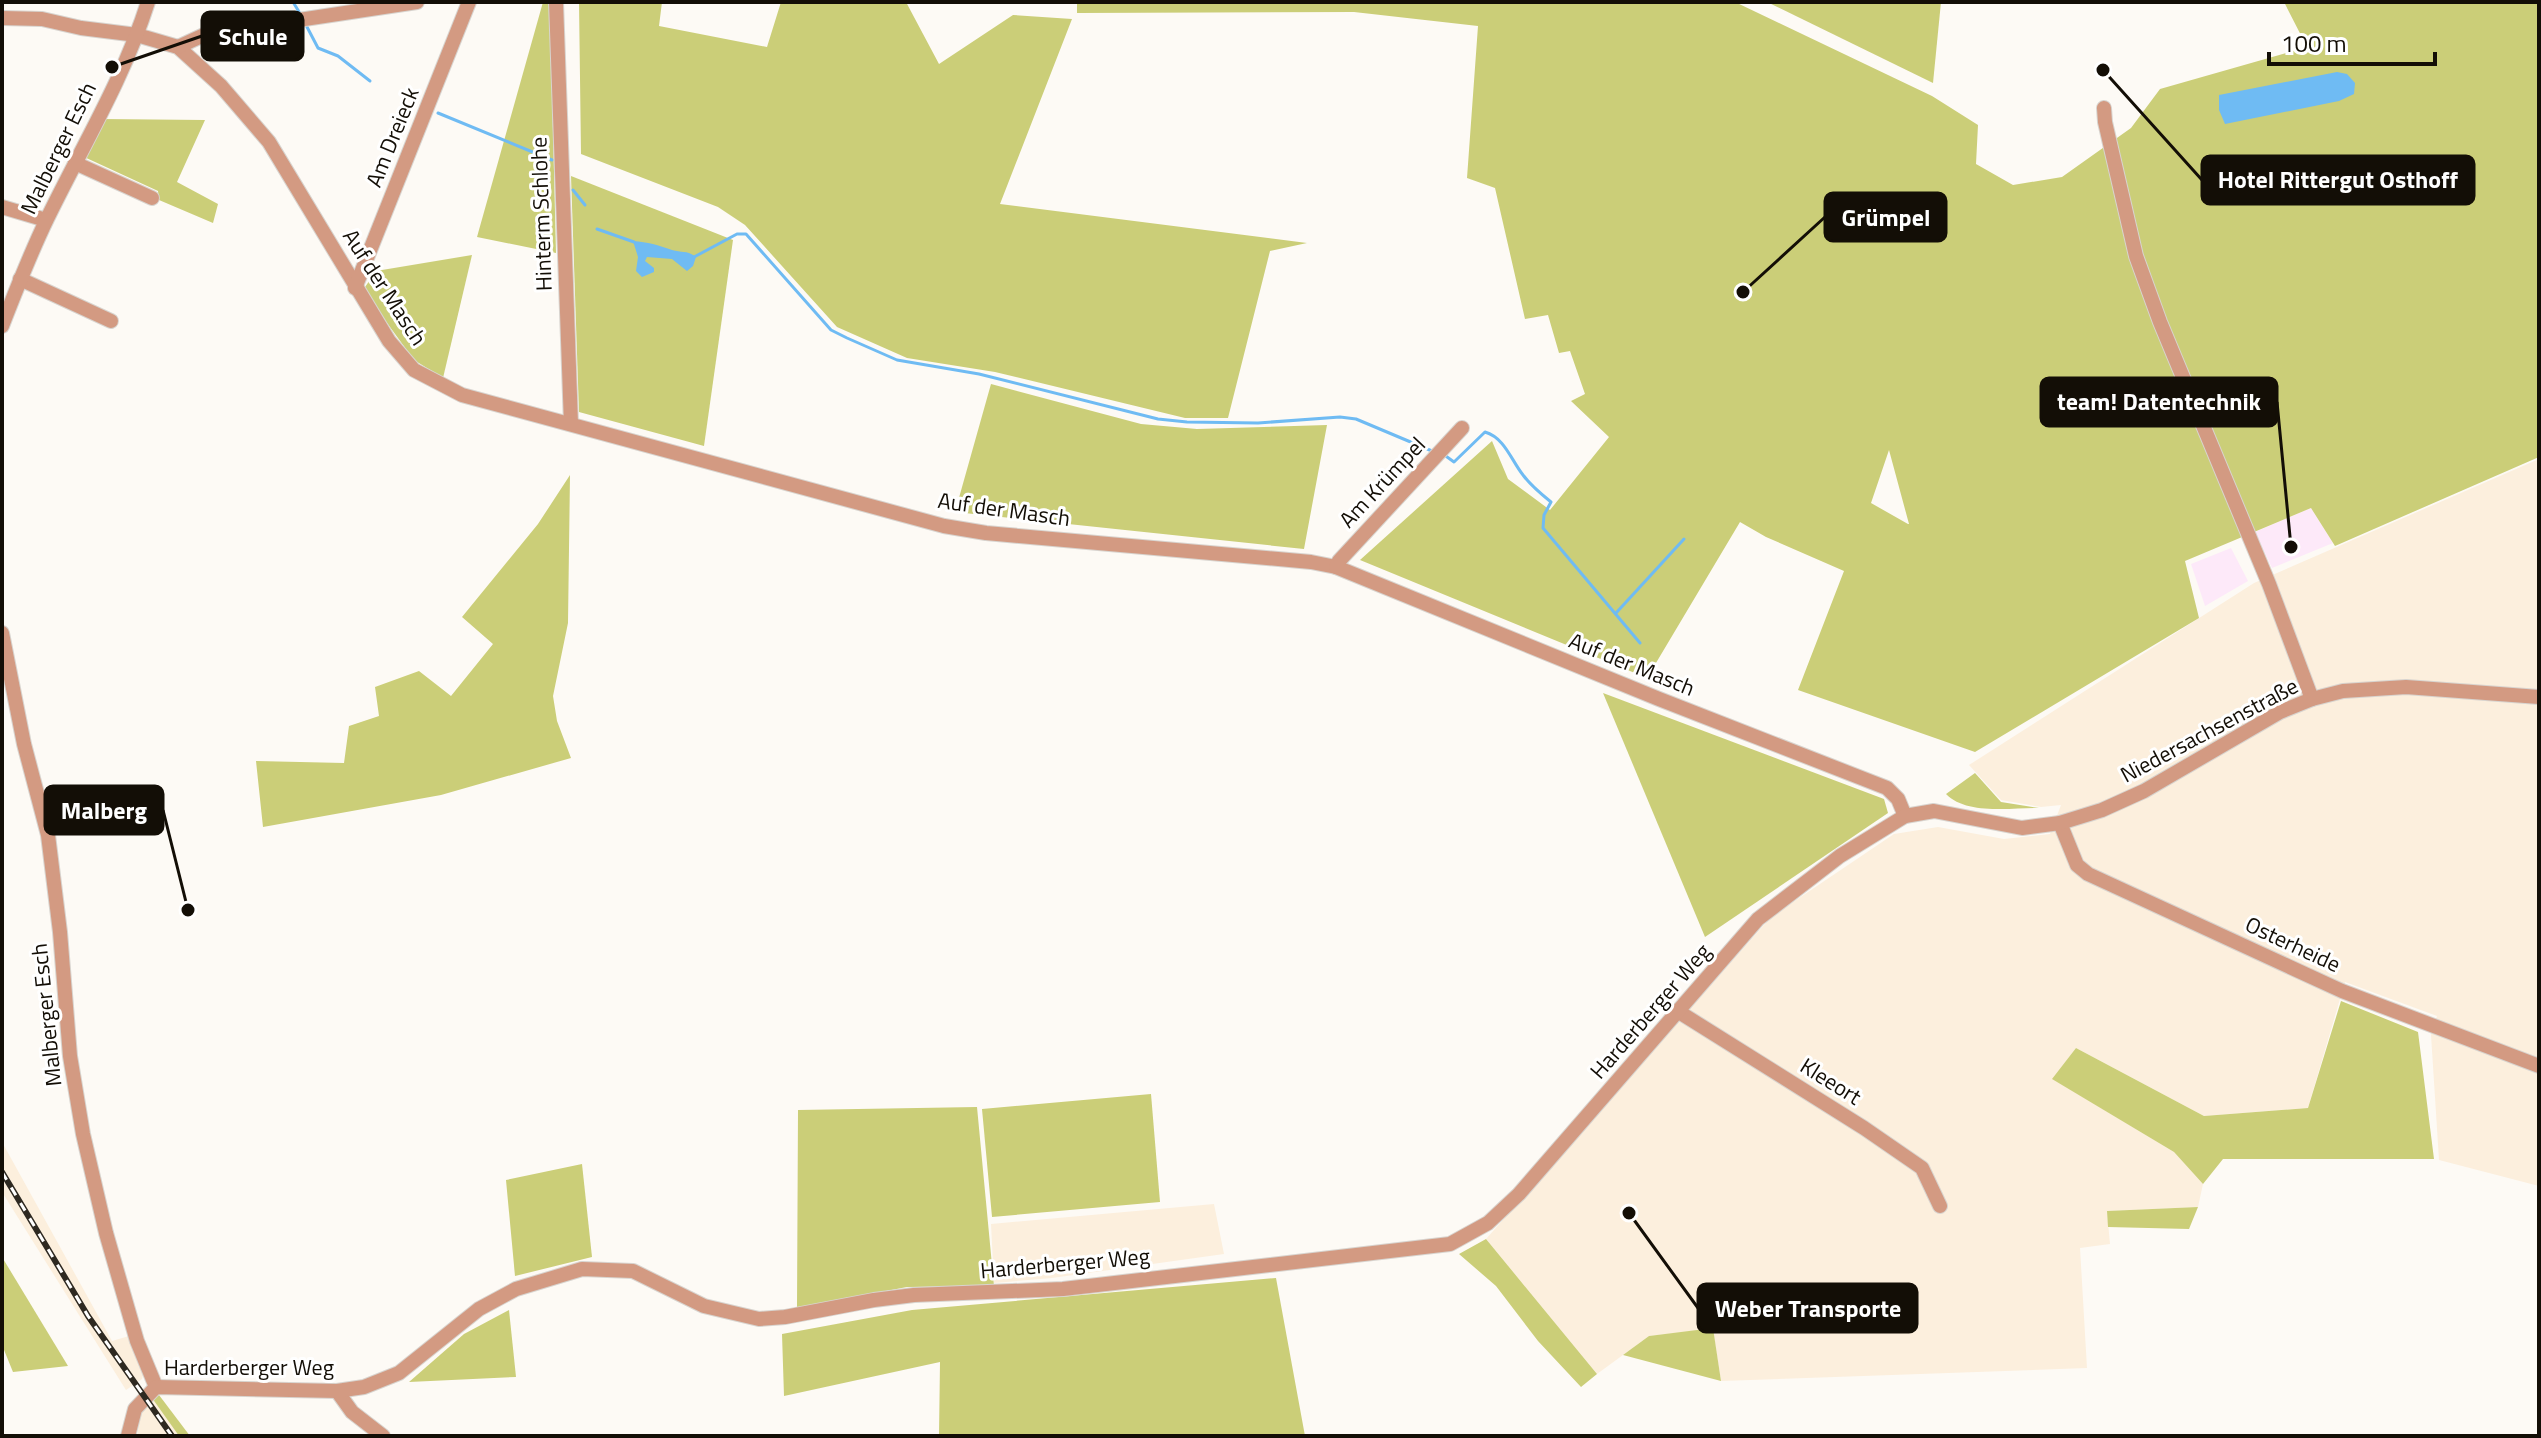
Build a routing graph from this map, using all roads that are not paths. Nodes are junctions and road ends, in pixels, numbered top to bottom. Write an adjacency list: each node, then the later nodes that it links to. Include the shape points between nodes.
1 (148, 2): 6 (street, Malberger Esch)
2 (417, 2): 7 (street, via 206,34)
3 (469, 2): 14 (street, Am Dreieck)
4 (556, 2): 17 (street, Hinterm Schlohe)
5 (2, 18): 6 (street, via 42,19)
6 (137, 35): 7 (street); 9 (street, Malberger Esch)
7 (178, 47): 14 (street, Auf der Masch, via 221,86 269,142)
8 (2104, 108): 22 (street, via 2136,256)
9 (75, 163): 10 (street); 12 (street, Malberger Esch)
10 (152, 198)
11 (2, 207): 12 (street)
12 (46, 220): 13 (street, Malberger Esch)
13 (20, 279): 15 (street); 16 (street, Malberger Esch)
14 (355, 288): 17 (street, Auf der Masch, via 414,370 462,395)
15 (111, 321)
16 (2, 326)
17 (571, 424): 19 (street, Auf der Masch, via 944,526)
18 (1462, 428): 19 (street, Am Krümpel)
19 (1336, 567): 23 (street, Auf der Masch, via 1887,788)
20 (2, 633): 28 (street, Malberger Esch, via 48,835 83,1134 137,1341)
21 (2539, 697): 22 (street, Niedersachsenstraße, via 2390,687)
22 (2312, 699): 24 (street, Niedersachsenstraße, via 2144,791)
23 (1905, 816): 24 (street, Niedersachsenstraße, via 1934,811 2022,828); 25 (street, Harderberger Weg, via 1840,856 1758,919)
24 (2060, 823): 26 (street, Osterheide, via 2077,865 2088,874 2342,991)
25 (1679, 1012): 27 (street, Kleeort, via 1922,1168); 29 (street, Harderberger Weg, via 1519,1194 1488,1223 1450,1244 1063,1289 914,1295 759,1319 704,1306 633,1271 582,1269 516,1289 479,1309 399,1373)
26 (2539, 1066)
27 (1940, 1206)
28 (156, 1387): 29 (street, Harderberger Weg); 30 (street, Harderberger Weg, via 135,1409)
29 (337, 1391): 31 (street, via 352,1412)
30 (128, 1436)
31 (383, 1436)

